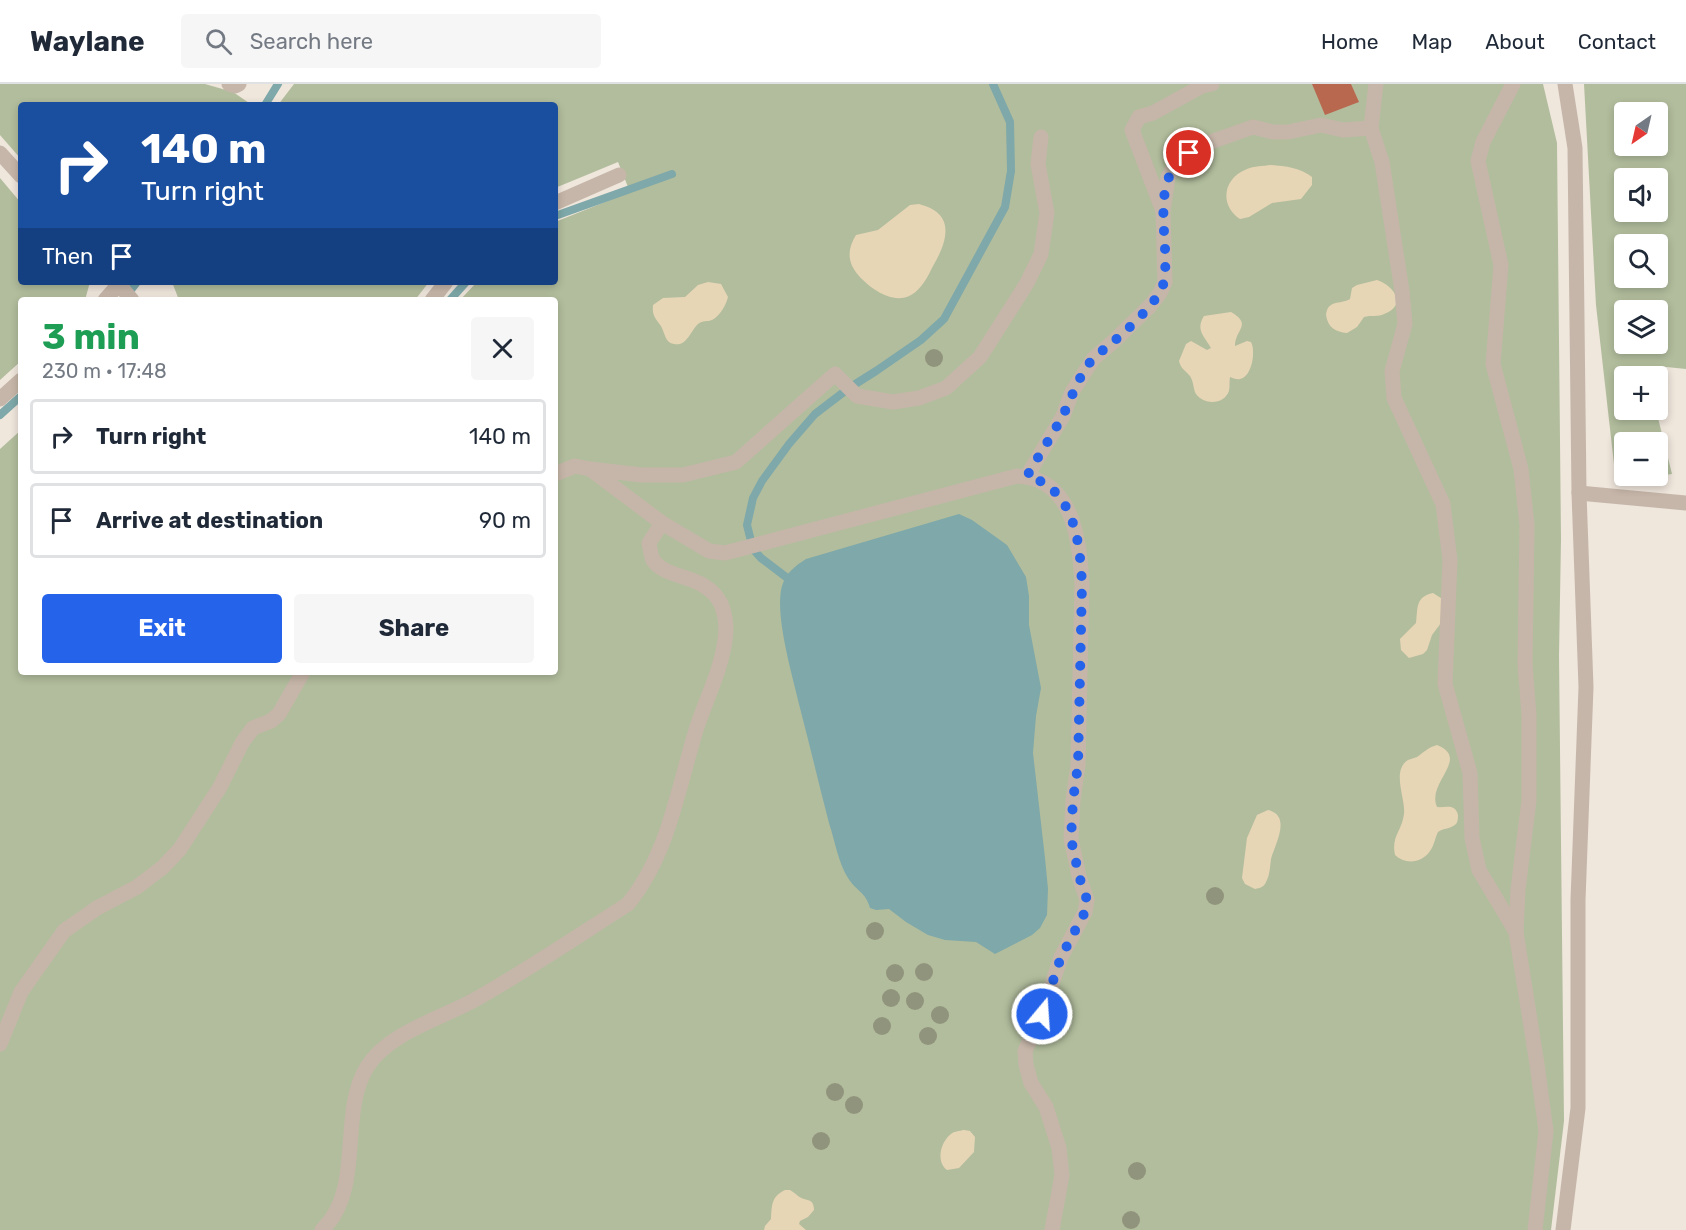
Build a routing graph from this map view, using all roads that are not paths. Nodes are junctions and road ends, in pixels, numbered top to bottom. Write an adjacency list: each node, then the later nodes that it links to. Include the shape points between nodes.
1 (229, 84): 2 (street)
2 (239, 84)
3 (1212, 84): 13 (street, via 1139,117 1134,124 1132,130)
4 (1376, 84): 7 (street)
5 (1514, 84): 29 (street, via 1483,142 1479,161 1501,265 1493,364 1521,469 1527,525 1528,800)
6 (1564, 84): 25 (street, via 1575,148)
7 (1371, 128): 13 (street, via 1343,130 1321,125 1273,132 1253,127 1199,146 1178,160 1168,177); 29 (street, via 1382,162 1405,324 1392,371 1394,398 1443,504 1450,560 1445,684 1470,773 1472,838 1479,870)
8 (1041, 137): 22 (street, via 1038,164 1047,213 1041,254 980,357 946,388 920,398 893,402 857,396 835,374 736,462 683,475)
9 (0, 153): 10 (street)
10 (18, 173)
11 (619, 175): 12 (street)
12 (558, 202)
13 (1163, 211): 24 (street, via 1164,282 1160,292 1093,359)
14 (118, 285): 17 (street)
15 (120, 285): 18 (street)
16 (444, 285): 19 (street)
17 (108, 297)
18 (130, 297)
19 (434, 297)
20 (18, 383): 21 (street)
21 (0, 399)
22 (590, 469): 23 (street, via 575,466); 27 (street)
23 (558, 473)
24 (1027, 476): 27 (street, via 998,480 725,553 709,551); 32 (street, via 1040,480 1058,495 1071,513 1082,585 1078,765 1071,839 1087,900 1025,1051 1031,1083 1046,1107 1059,1148 1062,1175)
25 (1579, 493): 26 (street); 34 (street, via 1586,687 1578,900 1578,1108)
26 (1686, 503)
27 (662, 524): 31 (street, via 649,543 653,560 711,590 727,623 721,663 652,867 628,904 478,999 380,1051 360,1080 343,1194)
28 (301, 675): 30 (street, via 279,714 253,728 180,849 137,887 64,931 21,992)
29 (1516, 932): 33 (street, via 1546,1131)
30 (0, 1044)
31 (322, 1230)
32 (1052, 1230)
33 (1535, 1230)
34 (1563, 1230)

